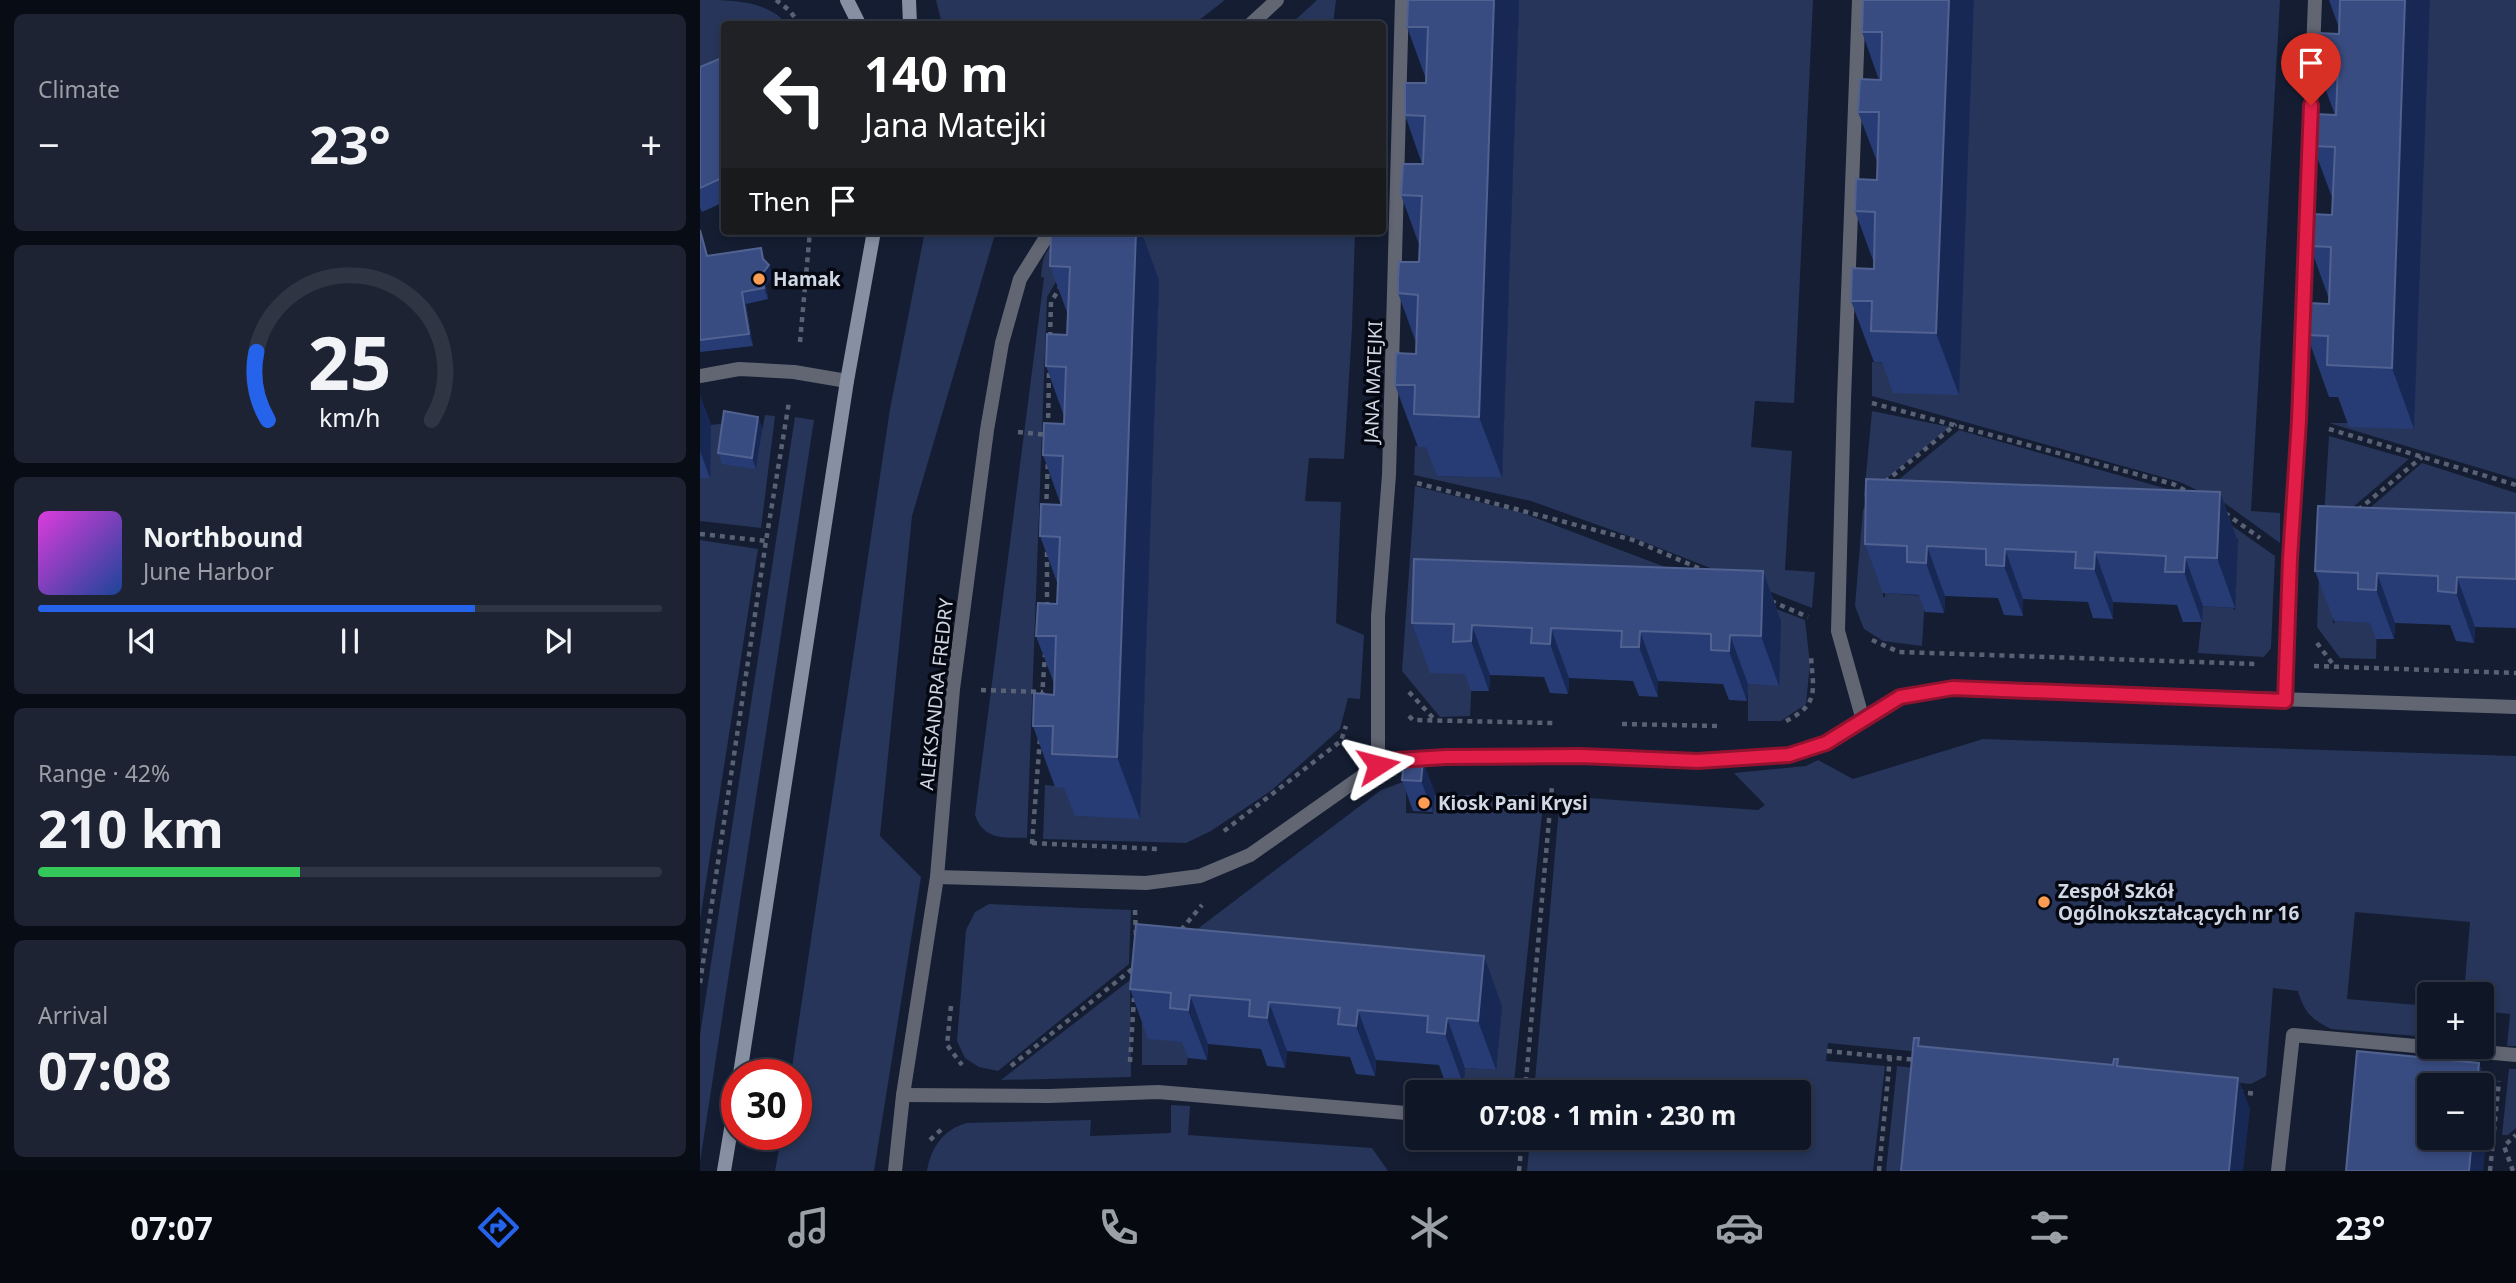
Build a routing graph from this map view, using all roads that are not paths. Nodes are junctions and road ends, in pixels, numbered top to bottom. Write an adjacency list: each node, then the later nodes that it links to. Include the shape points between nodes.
1 (847, 0): 7 (street)
2 (909, 0): 8 (street)
3 (1277, 0): 9 (street)
4 (1402, 0): 17 (street, JANA MATEJKI, via 1390,475 1378,617)
5 (1859, 0): 16 (street, via 1838,631)
6 (2315, 0): 14 (street)
7 (858, 21)
8 (910, 21)
9 (1254, 21)
10 (873, 235): 13 (street)
11 (1048, 235): 18 (street, ALEKSANDRA FREDRY, via 1020,279 1002,343 987,430 953,689)
12 (700, 376): 13 (street, via 739,369)
13 (847, 381): 20 (street)
14 (2285, 701): 15 (street); 16 (street, via 1953,688 1900,697)
15 (2516, 707)
16 (1863, 720): 17 (street, via 1826,743 1789,755 1698,761 1446,757)
17 (1378, 765): 18 (street, via 1250,855 1200,876 1146,884)
18 (937, 877): 21 (street, ALEKSANDRA FREDRY)
19 (2509, 1055): 26 (street, via 2293,1035)
20 (742, 1059)
21 (903, 1095): 22 (street, via 1158,1092); 25 (street, ALEKSANDRA FREDRY)
22 (1405, 1113)
23 (728, 1150): 24 (street)
24 (724, 1171)
25 (895, 1171)
26 (2278, 1171)

